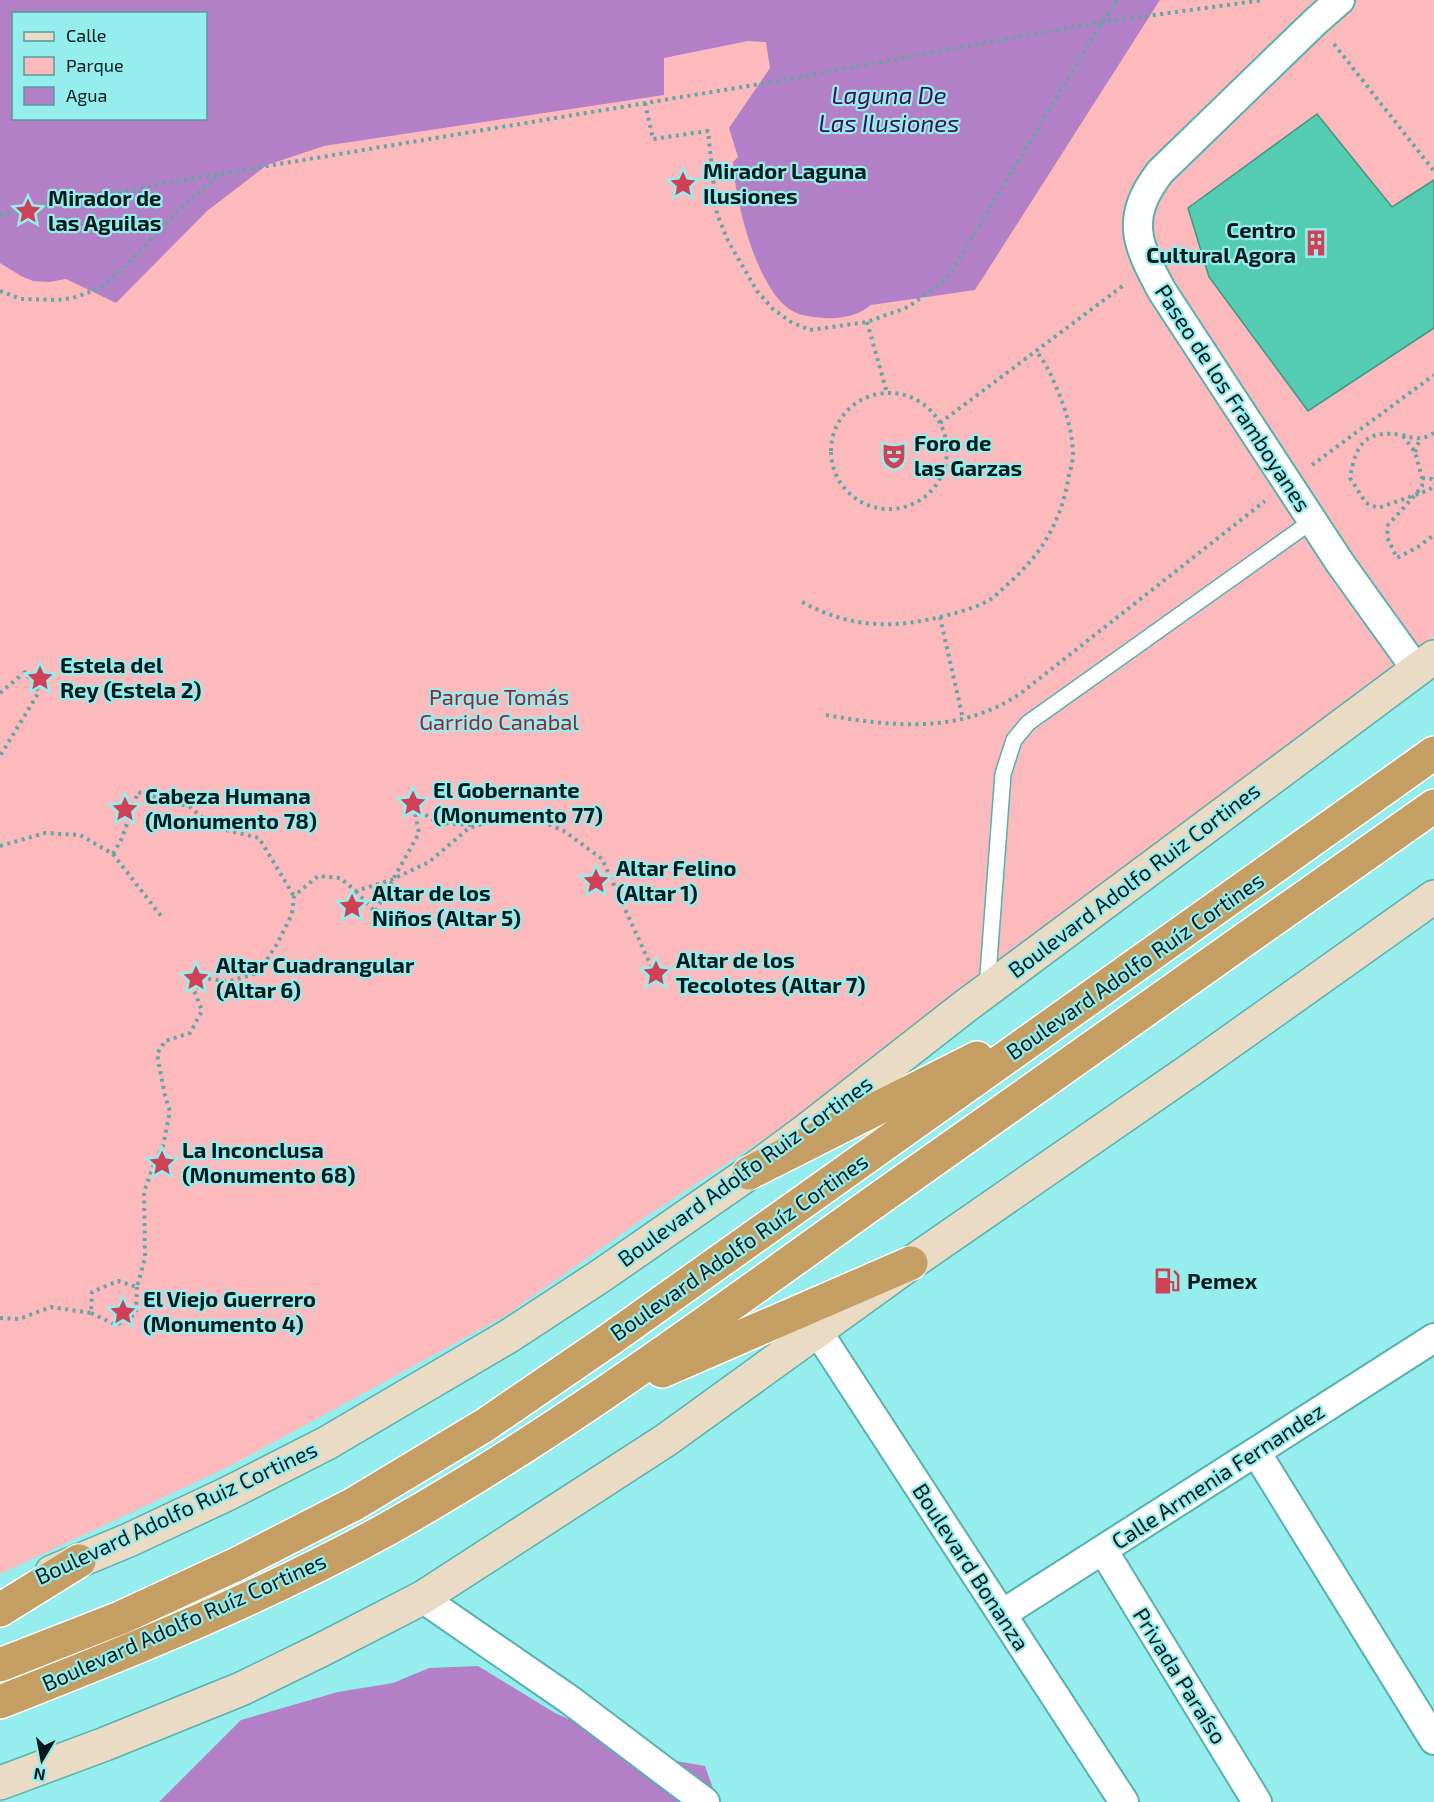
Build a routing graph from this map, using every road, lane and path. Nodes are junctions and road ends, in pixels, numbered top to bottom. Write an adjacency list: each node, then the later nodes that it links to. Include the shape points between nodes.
1 (1118, 0): 5 (path)
2 (1264, 0): 5 (path)
3 (1340, 0): 4 (street, Paseo de los Framboyanes)
4 (1316, 21): 7 (path); 10 (street, Paseo de los Framboyanes, via 1150,185 1138,213 1141,248)
5 (1102, 22): 6 (path); 12 (path, via 947,279 908,307)
6 (645, 103): 8 (path); 12 (path, via 653,139 708,131 717,214 756,291 773,309 810,330)
7 (1434, 171)
8 (220, 173): 9 (path); 11 (path, via 100,288 73,298 49,301)
9 (0, 215)
10 (1149, 267): 13 (path); 24 (street, Paseo de los Framboyanes)
11 (0, 291)
12 (867, 322): 15 (path)
13 (1036, 351): 16 (path); 30 (path, via 1056,387 1072,437 1073,456 1056,524 1035,558 992,598)
14 (1434, 375): 17 (path)
15 (887, 393): 16 (path, via 922,402); 16 (path, via 856,403 840,419 832,440 832,462 840,482 866,504 899,508 928,494 942,476 948,454)
16 (940, 423)
17 (1360, 430): 20 (path); 24 (path)
18 (1434, 433): 21 (path)
19 (1403, 435): 20 (path); 21 (path); 22 (path)
20 (1369, 436): 26 (path, via 1354,456 1350,478 1366,503 1378,508)
21 (1420, 439): 22 (path)
22 (1415, 452): 23 (path)
23 (1422, 477): 25 (path, via 1432,479); 26 (path)
24 (1287, 483): 27 (street, Paseo de los Framboyanes); 34 (path, via 1021,693 997,708)
25 (1434, 485): 26 (path)
26 (1416, 494): 28 (path, via 1388,525 1387,537 1397,558)
27 (1312, 521): 31 (street, Paseo de los Framboyanes); 47 (lane, via 1028,723 1014,740 1002,774)
28 (1434, 534)
29 (802, 602): 30 (path, via 858,623 904,625)
30 (940, 617): 34 (path)
31 (1425, 663): 47 (main road, Boulevard Adolfo Ruiz Cortines)
32 (0, 693): 36 (path, via 25,672 39,692)
33 (826, 715): 34 (path, via 918,726)
34 (963, 719)
35 (1434, 753): 48 (highway, Boulevard Adolfo Ruíz Cortines)
36 (0, 756)
37 (1434, 806): 56 (highway, Boulevard Adolfo Ruíz Cortines)
38 (477, 825): 41 (path, via 429,862); 41 (path, via 439,823 414,808 419,832); 46 (path, via 521,813 564,831 602,859)
39 (0, 846): 40 (path, via 45,833 80,835)
40 (113, 854): 43 (path, via 138,792 190,807 213,827 259,838); 45 (path)
41 (391, 880): 42 (path); 42 (path, via 375,912)
42 (356, 891): 43 (path, via 340,878 318,876)
43 (294, 896): 51 (path, via 278,944 258,973 230,981 208,979 194,990 202,1011 190,1033 165,1041 157,1054 170,1111 163,1146 144,1192 145,1258)
44 (1434, 897): 50 (main road)
45 (161, 916)
46 (651, 966)
47 (987, 990): 49 (main road, Boulevard Adolfo Ruiz Cortines)
48 (1075, 1009): 49 (highway); 64 (highway, Boulevard Adolfo Ruíz Cortines, via 485,1425 354,1504 237,1564 120,1618)
49 (749, 1173): 59 (main road, Boulevard Adolfo Ruiz Cortines, via 509,1336 327,1443 227,1494)
50 (911, 1263): 54 (main road); 56 (highway)
51 (137, 1287): 52 (path, via 118,1281 92,1292); 52 (path, via 136,1314 116,1325)
52 (91, 1313): 53 (path, via 51,1307 19,1319)
53 (0, 1318)
54 (818, 1332): 61 (main road, via 666,1440); 63 (street, Boulevard Bonanza)
55 (1434, 1338): 57 (street, Calle Armenia Fernandez)
56 (594, 1400): 65 (highway, Boulevard Adolfo Ruíz Cortines, via 398,1522 278,1587 134,1650)
57 (1256, 1452): 58 (street, Calle Armenia Fernandez); 66 (street)
58 (1103, 1550): 63 (street, Calle Armenia Fernandez); 70 (street, Privada Paraíso)
59 (79, 1561): 60 (main road, Boulevard Adolfo Ruiz Cortines); 62 (highway)
60 (0, 1593)
61 (422, 1598): 67 (main road, via 241,1689); 68 (street, via 570,1700)
62 (0, 1610)
63 (1002, 1614): 69 (street, Boulevard Bonanza)
64 (0, 1665)
65 (0, 1701)
66 (1434, 1740)
67 (0, 1783)
68 (705, 1802)
69 (1124, 1802)
70 (1257, 1802)

